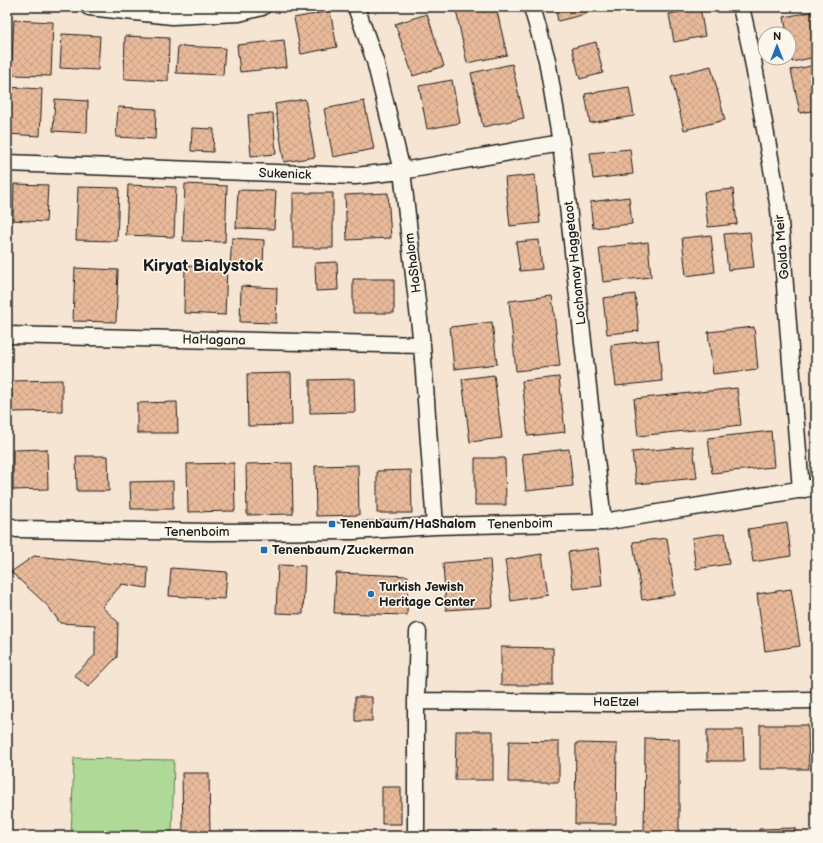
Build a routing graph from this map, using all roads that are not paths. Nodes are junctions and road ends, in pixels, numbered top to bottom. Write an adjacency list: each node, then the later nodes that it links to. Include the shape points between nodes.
1 (89, 7): 2 (street, via 172,16 239,13)
2 (262, 7)
3 (356, 7): 8 (street, HaShalom, via 374,61)
4 (532, 7): 6 (street, Lochamay Haggetaot, via 546,60)
5 (741, 7): 11 (street, Golda Meir, via 752,55 778,209)
6 (561, 143): 8 (street, Sukenick); 12 (street, Lochamay Haggetaot)
7 (7, 163): 8 (street, Sukenick, via 355,176)
8 (402, 171): 10 (street, HaShalom)
9 (7, 335): 10 (street, HaHagana)
10 (422, 346): 14 (street, HaShalom)
11 (809, 488): 12 (street, Tenenboim)
12 (603, 522): 14 (street, Tenenboim)
13 (7, 525): 14 (street, Tenenboim, via 17,529 209,532 353,531)
14 (435, 526)
15 (418, 632): 17 (street)
16 (816, 700): 17 (street, HaEtzel, via 612,703)
17 (416, 701): 18 (street)
18 (416, 836)

